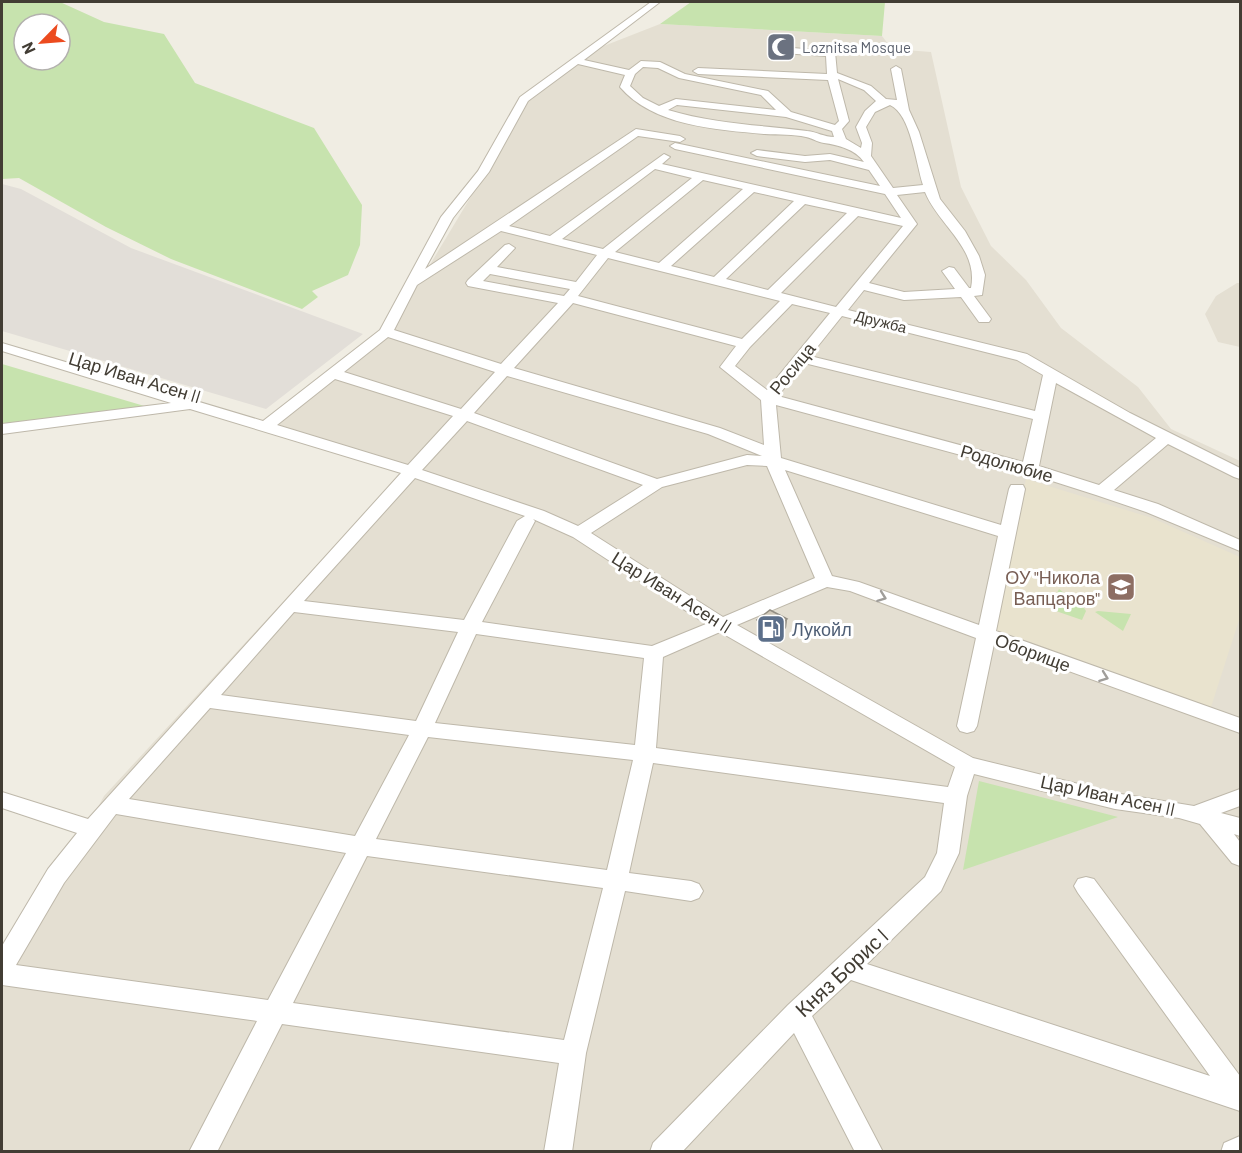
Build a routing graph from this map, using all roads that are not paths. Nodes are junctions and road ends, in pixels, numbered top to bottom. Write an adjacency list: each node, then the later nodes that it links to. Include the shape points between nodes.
1 (656, 2): 3 (street)
2 (782, 50): 7 (street, via 830,53)
3 (578, 62): 6 (street); 31 (street, via 524,99 483,172 447,217)
4 (896, 69): 8 (street)
5 (671, 71): 6 (street, via 644,63); 7 (street); 10 (street, via 764,93)
6 (631, 73): 9 (street, via 626,90)
7 (832, 76): 8 (street, via 852,79); 12 (street, via 843,121)
8 (895, 103): 14 (street, via 866,116 861,128); 18 (street, via 912,124)
9 (658, 110): 10 (street, via 676,102); 11 (street)
10 (787, 114): 12 (street)
11 (694, 120): 12 (street, via 809,134 823,140); 13 (street)
12 (839, 135): 14 (street)
13 (678, 141): 14 (street, via 791,157); 15 (street); 19 (street); 23 (street, via 636,132)
14 (869, 162): 19 (street)
15 (655, 166): 16 (street); 24 (street)
16 (700, 177): 17 (street); 26 (street)
17 (751, 188): 20 (street); 28 (street)
18 (929, 188): 19 (street); 34 (street, via 975,260 979,286 977,292)
19 (890, 192): 22 (street)
20 (802, 200): 21 (street); 30 (street)
21 (855, 212): 22 (street); 33 (street)
22 (911, 224): 32 (street, Росица)
23 (499, 228): 24 (street, Дружба); 31 (street)
24 (552, 240): 26 (street, Дружба)
25 (509, 248): 27 (street)
26 (605, 254): 28 (street, Дружба); 35 (street)
27 (486, 268): 35 (street); 35 (street, via 473,283)
28 (662, 268): 30 (street, Дружба)
29 (949, 271): 34 (street)
30 (717, 281): 33 (street, Дружба)
31 (413, 282): 39 (street)
32 (861, 285): 34 (street, via 904,296); 37 (street, Росица)
33 (772, 294): 36 (street, Дружба)
34 (964, 294): 38 (street)
35 (572, 295): 41 (street); 44 (street)
36 (790, 298): 37 (street, Дружба); 41 (street)
37 (839, 310): 43 (street, Росица); 45 (street, Дружба, via 1022,357)
38 (984, 319)
39 (386, 332): 44 (street); 46 (street)
40 (2, 337): 48 (street, Цар Иван Асен II)
41 (745, 344): 47 (street, via 727,367)
42 (2, 347): 49 (street, Цар Иван Асен II)
43 (800, 358): 47 (street, Росица); 51 (street)
44 (504, 370): 50 (street); 55 (street, via 714,431)
45 (1051, 372): 51 (street); 54 (street, Дружба)
46 (334, 374): 50 (street); 52 (street)
47 (768, 398): 55 (street, Росица); 56 (street, Родолюбие)
48 (214, 402): 49 (street); 52 (street, Цар Иван Асен II)
49 (192, 405): 52 (street, Цар Иван Асен II); 53 (street)
50 (465, 415): 57 (street); 59 (street)
51 (1042, 417): 56 (street)
52 (265, 427): 57 (street, Цар Иван Асен II)
53 (2, 429)
54 (1167, 437): 58 (street, Дружба); 61 (street)
55 (773, 458): 59 (street, via 747,460); 64 (street); 66 (street, Росица)
56 (1030, 469): 61 (street, Родолюбие)
57 (411, 472): 63 (street, Цар Иван Асен II); 67 (street)
58 (1240, 474)
59 (656, 484): 63 (street)
60 (1017, 489): 64 (street)
61 (1102, 491): 65 (street, Родолюбие)
62 (526, 521): 69 (street)
63 (579, 533): 68 (street, Цар Иван Асен II)
64 (1007, 533): 70 (street)
65 (1240, 546)
66 (825, 580): 68 (street); 70 (street, Оборище, one-way to 70, via 853,586)
67 (290, 605): 69 (street); 72 (street)
68 (720, 624): 71 (street); 77 (street, Цар Иван Асен II)
69 (470, 627): 71 (street); 75 (street)
70 (985, 634): 73 (street); 74 (street, Оборище, one-way to 74)
71 (654, 653): 76 (street)
72 (205, 699): 75 (street); 81 (street)
73 (967, 726)
74 (1240, 726)
75 (422, 729): 76 (street); 85 (street)
76 (645, 754): 78 (street); 87 (street)
77 (967, 764): 78 (street, Княз Борис I); 82 (street, Цар Иван Асен II, via 1115,801)
78 (956, 796): 91 (street, Княз Борис I, via 948,853 933,884)
79 (1240, 798): 82 (street)
80 (2, 800): 84 (street)
81 (111, 805): 84 (street); 85 (street)
82 (1201, 815): 83 (street, Цар Иван Асен II); 86 (street)
83 (1240, 827)
84 (93, 829): 90 (street, via 56,876)
85 (360, 846): 87 (street); 93 (street)
86 (1240, 857)
87 (616, 882): 89 (street); 95 (street)
88 (1086, 886): 96 (street)
89 (691, 891)
90 (2, 967)
91 (847, 968): 94 (street, Княз Борис I); 96 (street)
92 (2, 974): 93 (street)
93 (274, 1013): 95 (street); 98 (street)
94 (797, 1013): 100 (street, Княз Борис I); 101 (street)
95 (573, 1053): 99 (street)
96 (1240, 1098)
97 (1240, 1149): 102 (street)
98 (202, 1152)
99 (558, 1152)
100 (663, 1152)
101 (870, 1152)
102 (1234, 1152)

